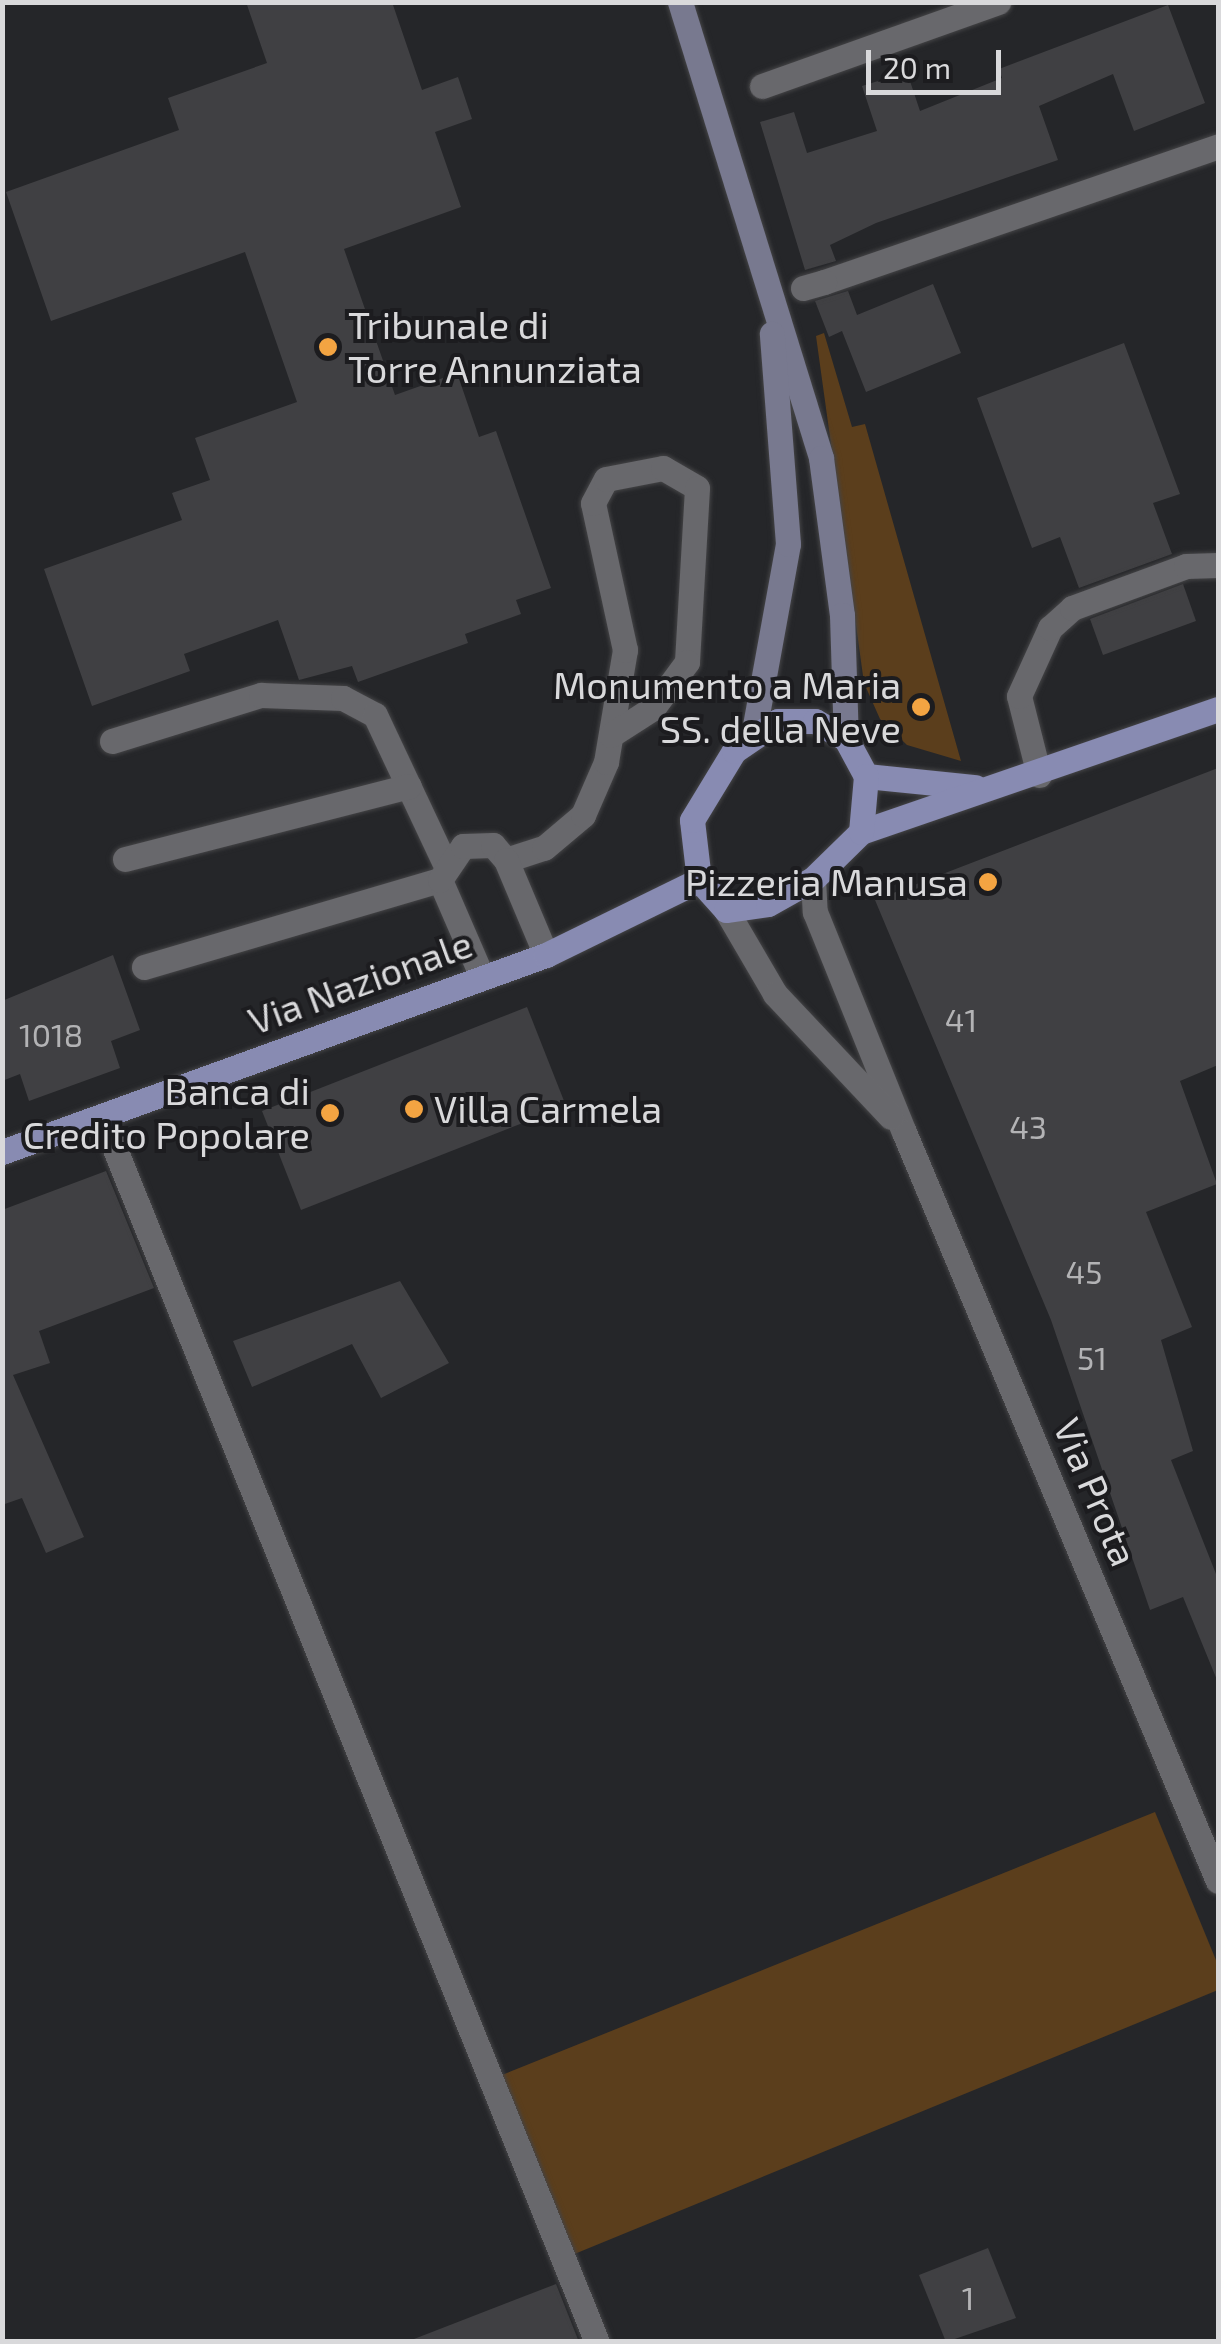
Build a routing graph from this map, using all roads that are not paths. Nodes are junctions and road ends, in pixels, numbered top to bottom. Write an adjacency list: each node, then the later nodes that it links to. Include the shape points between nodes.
1 (680, 2): 6 (main road)
2 (998, 2): 3 (street)
3 (762, 86)
4 (1218, 146): 5 (street)
5 (814, 285)
6 (770, 309): 9 (main road, via 788,544); 11 (main road, via 821,458 842,615)
7 (1218, 565): 14 (street, via 1186,566 1120,590 1050,628 1019,696)
8 (1218, 709): 14 (main road)
9 (754, 731): 11 (main road, via 815,721); 22 (main road, via 692,820)
10 (611, 735): 10 (street, via 625,650 592,503 606,479 664,468 698,488 687,662 653,708); 19 (street, via 583,815 544,848)
11 (846, 739): 13 (main road)
12 (112, 741): 15 (street, via 261,694 342,698 376,715)
13 (866, 776): 16 (main road); 17 (main road)
14 (1039, 776): 16 (main road)
15 (409, 786): 18 (street); 20 (street)
16 (985, 788): 17 (main road)
17 (861, 832): 21 (main road)
18 (126, 859)
19 (506, 860): 20 (street, via 493,844 464,846); 24 (street)
20 (442, 872): 25 (street); 26 (street)
21 (813, 879): 23 (main road, via 768,904); 28 (street, Via Prota, via 816,912)
22 (698, 880): 23 (main road); 24 (main road, Via Nazionale)
23 (726, 910): 28 (street, via 774,994)
24 (546, 955): 26 (main road, Via Nazionale)
25 (144, 966)
26 (482, 977): 27 (main road, Via Nazionale)
27 (102, 1117): 29 (main road, Via Nazionale); 31 (street)
28 (904, 1132): 30 (street, Via Prota)
29 (2, 1152)
30 (1218, 1880)
31 (597, 2342)

